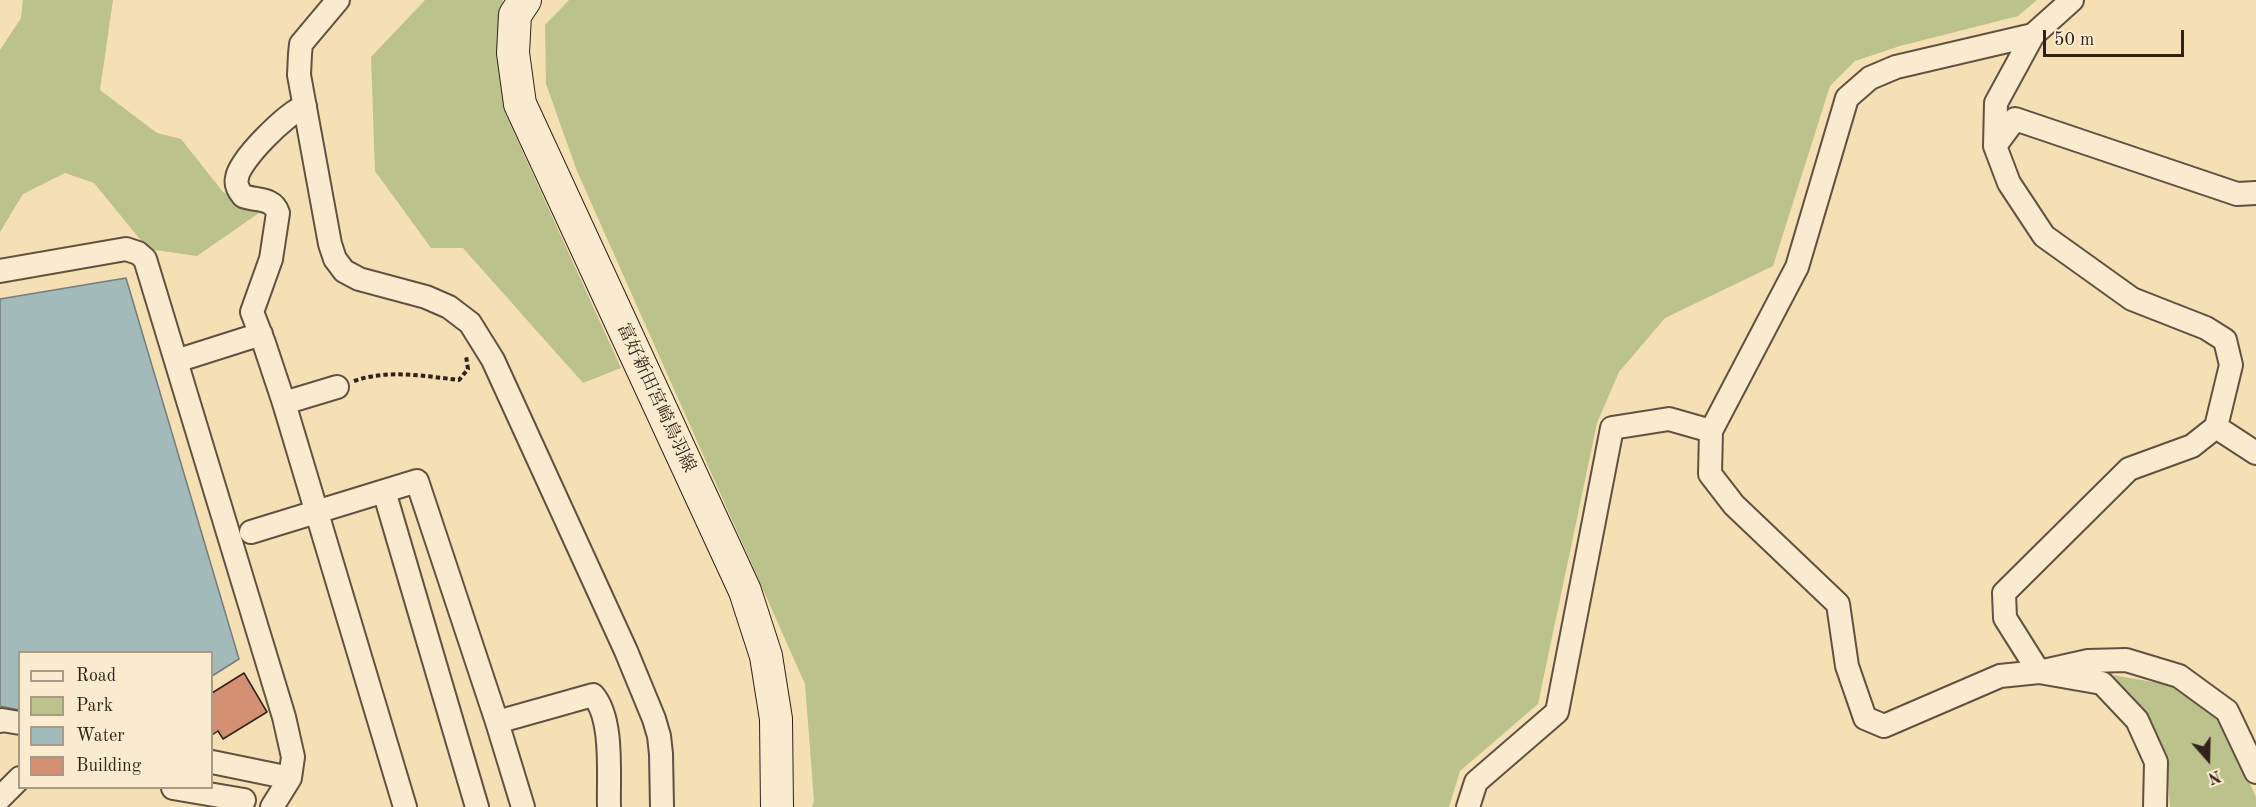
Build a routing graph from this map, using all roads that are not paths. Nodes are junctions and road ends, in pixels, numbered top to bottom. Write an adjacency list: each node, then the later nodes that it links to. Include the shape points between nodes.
1 (338, 0): 5 (street, via 301,45 299,75)
2 (525, 0): 36 (main road, 富好新田宮崎鳥羽線, via 515,15 513,53 520,104 745,591 766,656 776,719)
3 (2072, 0): 4 (street)
4 (2033, 35): 6 (street, via 1996,103); 14 (street, via 1896,67 1870,78 1847,98 1797,267)
5 (305, 106): 9 (street, via 270,132 236,180 243,195 271,202 278,213 271,259 252,312); 35 (street, via 335,259 344,271 359,279 448,307 470,323 493,360 654,719 661,754)
6 (1995, 146): 7 (street, via 2015,119 2237,194); 13 (street, via 2009,183 2044,236 2132,299 2206,328 2225,340 2231,365)
7 (2256, 192)
8 (0, 271): 10 (street, via 126,249 138,253 145,259)
9 (261, 334): 10 (street); 12 (street)
10 (176, 361): 25 (street, via 284,717 293,757)
11 (337, 387): 12 (street)
12 (284, 403): 17 (street)
13 (2216, 427): 15 (street); 19 (street, via 2192,446 2129,469 2004,593 2005,618)
14 (1711, 431): 19 (street, via 1710,474 1734,505 1838,604 1847,666 1865,718 1884,726 2000,675); 37 (street, via 1669,419 1612,428 1557,712 1476,782)
15 (2256, 453)
16 (384, 491): 17 (street); 21 (street, via 417,481); 32 (street)
17 (316, 512): 18 (street); 31 (street)
18 (251, 532)
19 (2039, 672): 24 (street, via 2088,661 2126,660 2180,676 2227,711); 38 (street, via 2102,683 2137,720 2156,762)
20 (0, 722): 22 (street)
21 (497, 722): 33 (street); 34 (street, via 593,695 604,718 607,737)
22 (18, 723)
23 (213, 762): 25 (street)
24 (2256, 772)
25 (290, 778): 30 (street)
26 (18, 780): 28 (street)
27 (179, 789): 29 (street)
28 (0, 798)
29 (244, 800)
30 (272, 807)
31 (405, 807)
32 (477, 807)
33 (523, 807)
34 (609, 807)
35 (662, 807)
36 (777, 807)
37 (1468, 807)
38 (2155, 807)

